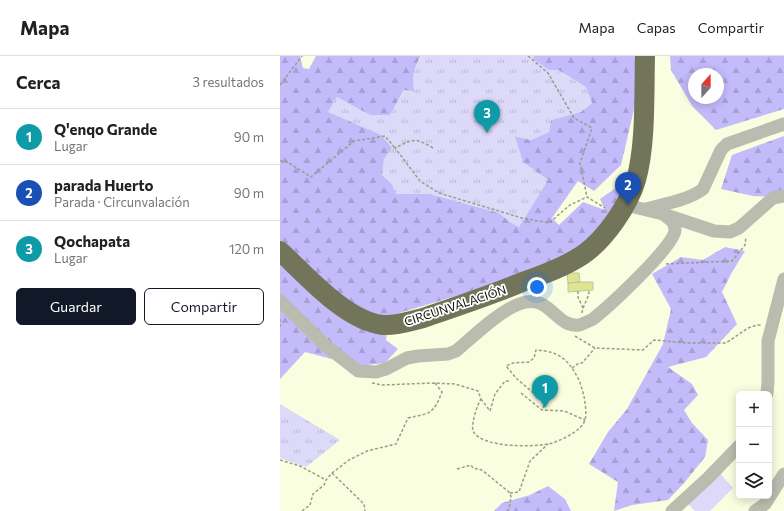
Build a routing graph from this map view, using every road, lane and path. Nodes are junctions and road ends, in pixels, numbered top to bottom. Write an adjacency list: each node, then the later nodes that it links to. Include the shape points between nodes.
1 (302, 56): 4 (path)
2 (528, 56): 10 (path, via 548,73 574,118 592,128 580,163)
3 (645, 56): 12 (highway, CIRCUNVALACIÓN, via 640,162 636,180)
4 (280, 85)
5 (784, 124): 11 (street, via 727,144 721,150 703,189 699,192)
6 (395, 148): 7 (path, via 408,141 420,140); 8 (path, via 385,136 354,141 311,177 286,161); 10 (path, via 420,181 439,193 522,218 549,223 570,205)
7 (433, 148)
8 (280, 162)
9 (784, 196): 14 (street, via 773,198)
10 (587, 197): 12 (path, via 611,213)
11 (645, 209): 12 (street); 13 (street)
12 (620, 213): 15 (highway, CIRCUNVALACIÓN, via 600,239 584,254 553,271 423,318 384,325 365,321 347,311)
13 (663, 214): 14 (street, via 714,231 730,232 739,228); 16 (street, via 671,220 675,231)
14 (750, 217): 16 (path, via 745,245 732,261 657,265)
15 (280, 250)
16 (652, 262): 22 (street, via 631,286 591,320)
17 (784, 279): 24 (street)
18 (578, 291): 21 (path)
19 (589, 291): 21 (path)
20 (280, 301): 22 (street, via 331,350 358,371 367,372 386,369 407,358 456,351 504,311 527,301 536,302 551,310 562,321 570,324 578,325)
21 (583, 308): 22 (path)
22 (583, 317)
23 (280, 319): 25 (path)
24 (772, 324): 27 (path, via 748,328 726,343 654,340 643,350); 32 (street, via 768,341)
25 (280, 328)
26 (575, 336): 27 (path)
27 (594, 348): 28 (path, via 582,363)
28 (572, 368): 35 (path, via 558,354 547,350 536,350 534,358 529,362 506,366 544,403); 36 (path, via 580,381 585,403)
29 (509, 380): 34 (path, via 504,382 496,394 490,410)
30 (435, 383): 31 (path); 34 (path, via 462,385 478,391); 41 (path, via 442,392 436,407 427,413 408,418 396,444 367,451)
31 (377, 384)
32 (767, 391)
33 (521, 393): 35 (path)
34 (481, 399): 37 (path, via 473,428 479,437 504,444)
35 (542, 410): 36 (path, via 564,411)
36 (585, 420): 37 (path, via 580,429)
37 (548, 444): 44 (path, via 530,461 519,492)
38 (736, 449): 48 (street)
39 (280, 460): 43 (path, via 300,466)
40 (457, 469): 44 (path, via 471,465 482,470)
41 (332, 473): 43 (path); 46 (path, via 364,504)
42 (784, 474): 49 (street, via 765,504)
43 (326, 480): 45 (path, via 313,494 310,505)
44 (510, 493): 47 (path)
45 (302, 511)
46 (365, 511)
47 (507, 511)
48 (673, 511)
49 (755, 511)

